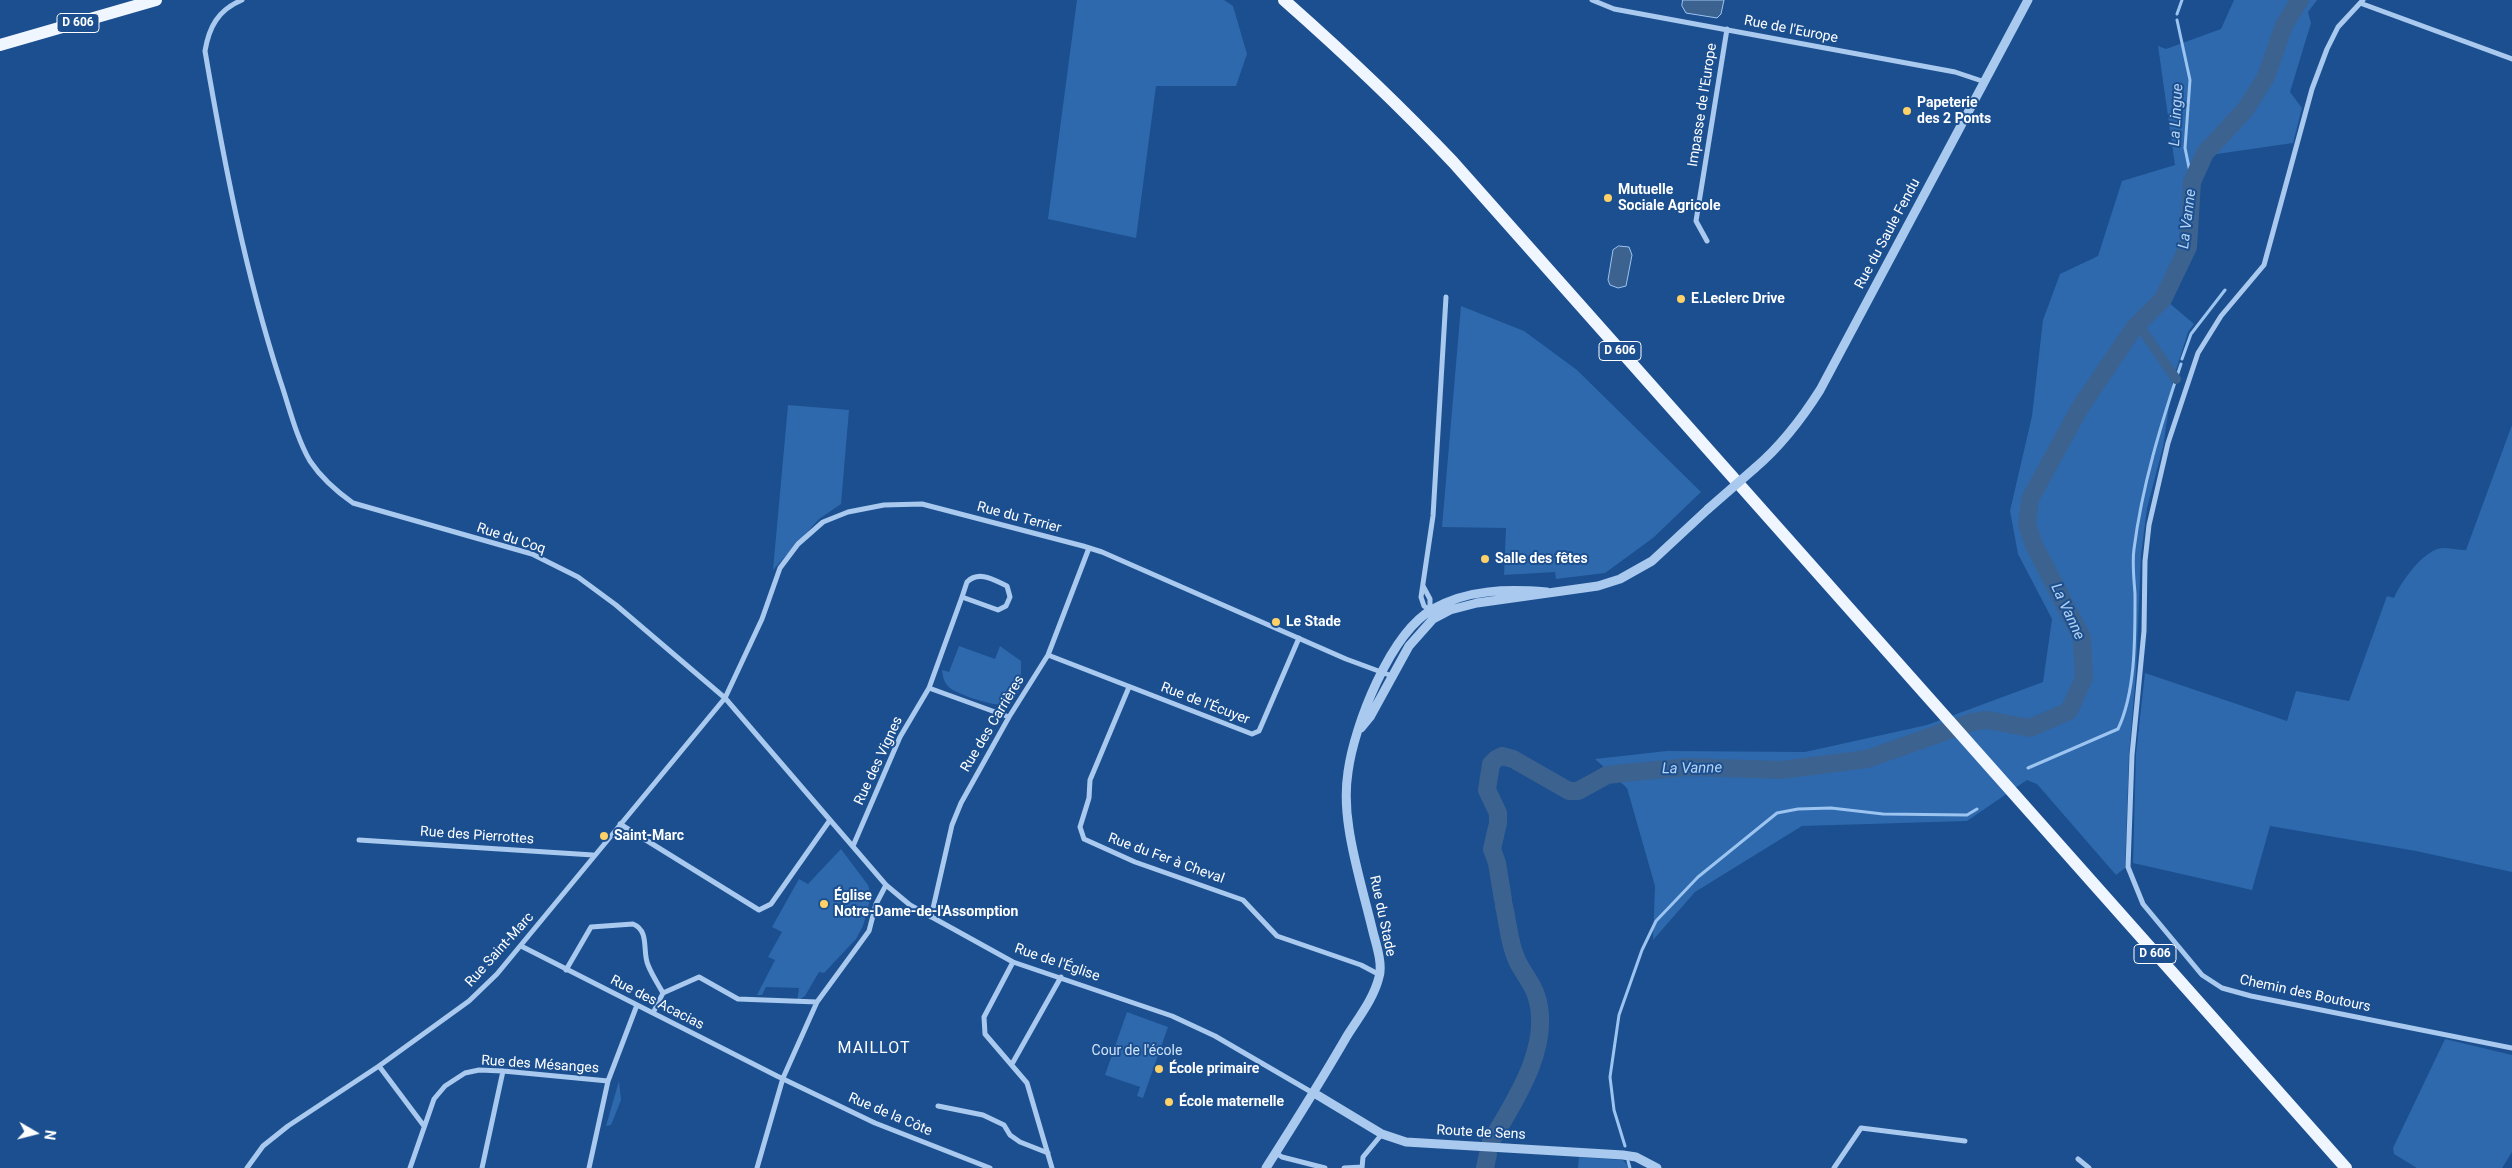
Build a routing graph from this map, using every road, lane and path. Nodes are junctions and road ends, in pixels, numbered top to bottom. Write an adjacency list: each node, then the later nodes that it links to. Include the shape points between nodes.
1 (156, 0): 8 (main road, D 606)
2 (242, 0): 23 (street, Rue du Coq, via 214,21 205,51 242,248 269,345 301,441 320,475 354,503 532,554 578,577)
3 (1284, 0): 70 (main road, D 606, via 1382,89 1453,162)
4 (1592, 0): 7 (street, Rue de l'Europe, via 1614,9)
5 (2028, 0): 10 (street, Rue du Saule Fendu)
6 (2361, 1): 9 (street); 42 (street, Chemin des Boutours, via 2338,27 2312,89 2264,265 2221,316 2198,353 2168,443 2156,489 2145,561 2144,631 2132,755 2128,867 2143,904 2192,965 2211,982 2252,996)
7 (1727, 29): 10 (street, Rue de l'Europe, via 1955,72); 11 (street, Impasse de l'Europe, via 1696,221)
8 (0, 45)
9 (2512, 59)
10 (1986, 82): 13 (street, Rue du Saule Fendu, bridge, via 1804,417 1781,445)
11 (1707, 241)
12 (1446, 297): 16 (street, via 1433,516 1421,597)
13 (1708, 509): 16 (street, Rue du Stade, via 1652,561 1620,579 1598,586 1547,592 1472,593)
14 (1089, 548): 17 (street, Rue du Terrier); 18 (street, Rue des Carrières); 23 (street, Rue du Terrier, via 922,504 884,505 835,516 810,532 780,568 762,619)
15 (962, 597): 15 (street, Rue des Vignes, via 967,582 978,576 1007,586 1010,597 1006,606 998,610); 22 (street, Rue des Vignes)
16 (1432, 614): 19 (street, Rue du Stade, via 1402,638); 20 (street, Rue du Stade)
17 (1299, 638): 19 (street, Rue du Terrier); 21 (street, Rue de l’Écuyer, via 1255,734)
18 (1048, 655): 21 (street, Rue de l’Écuyer); 24 (street, Rue des Carrières)
19 (1382, 672): 20 (street, Rue du Terrier); 25 (street, Rue du Stade)
20 (1392, 676): 25 (street, Rue du Stade, via 1370,717)
21 (1128, 687): 36 (street, Rue du Fer à Cheval, via 1090,780 1089,798 1080,827 1084,839 1135,862 1243,900 1276,936 1361,965)
22 (929, 688): 24 (street); 29 (street, Rue des Vignes, via 900,737)
23 (725, 698): 26 (street, Rue de l'Église); 27 (street, Rue Saint-Marc)
24 (1010, 717): 32 (street, Rue des Carrières, via 972,782 952,826)
25 (1359, 730): 36 (street, Rue du Stade, via 1348,773 1347,816)
26 (830, 820): 27 (street, via 771,904 760,910); 29 (street, Rue de l'Église)
27 (620, 824): 30 (street, Rue Saint-Marc)
28 (359, 840): 30 (street, Rue des Pierrottes)
29 (853, 846): 31 (street, Rue de l'Église)
30 (593, 855): 33 (street, Rue Saint-Marc)
31 (886, 885): 32 (street, Rue de l'Église); 39 (street, via 868,930)
32 (931, 917): 34 (street, Rue de l'Église)
33 (521, 946): 35 (street, Rue des Acacias); 44 (street, Rue Saint-Marc, via 469,1001)
34 (1013, 962): 37 (street, Rue de l'Église); 43 (street, via 984,1017 983,1026 985,1034)
35 (566, 970): 38 (street, via 591,927 633,924 642,931 647,964); 40 (street, Rue des Acacias)
36 (1380, 975): 48 (street, Rue du Stade, via 1367,1005)
37 (1061, 977): 43 (street); 48 (street, Rue de l'Église, via 1172,1016 1215,1036)
38 (663, 993): 39 (street, via 699,977 738,999); 41 (street)
39 (817, 1002): 46 (street)
40 (637, 1005): 41 (street, Rue des Acacias); 47 (street)
41 (653, 1013): 46 (street, Rue des Acacias)
42 (2512, 1048)
43 (1012, 1064): 53 (street, via 1028,1084)
44 (379, 1066): 50 (street); 57 (street, Rue Saint-Marc, via 288,1126 263,1146)
45 (503, 1072): 47 (street, Rue des Mésanges); 50 (street, Rue des Mésanges, via 479,1070 454,1079 434,1099); 59 (street)
46 (783, 1078): 61 (street); 62 (street, Rue de la Côte, via 875,1123)
47 (608, 1081): 60 (street)
48 (1314, 1093): 51 (street, Route de Sens); 54 (street, Rue du Stade)
49 (938, 1106): 53 (street, via 983,1115 1004,1125 1020,1142)
50 (424, 1126): 58 (street, Rue des Mésanges)
51 (1382, 1134): 56 (street, via 1363,1157); 67 (street, Route de Sens, via 1406,1142 1623,1155 1636,1157)
52 (1965, 1140): 68 (street, via 1861,1128)
53 (1048, 1153): 63 (street)
54 (1276, 1153): 64 (street, Rue du Stade); 65 (street)
55 (2078, 1159): 69 (street)
56 (1362, 1167): 66 (street)
57 (247, 1168)
58 (410, 1168)
59 (482, 1168)
60 (589, 1168)
61 (758, 1168)
62 (990, 1168)
63 (1052, 1168)
64 (1266, 1168)
65 (1325, 1168)
66 (1344, 1168)
67 (1656, 1168)
68 (1834, 1168)
69 (2089, 1168)
70 (2346, 1168)

